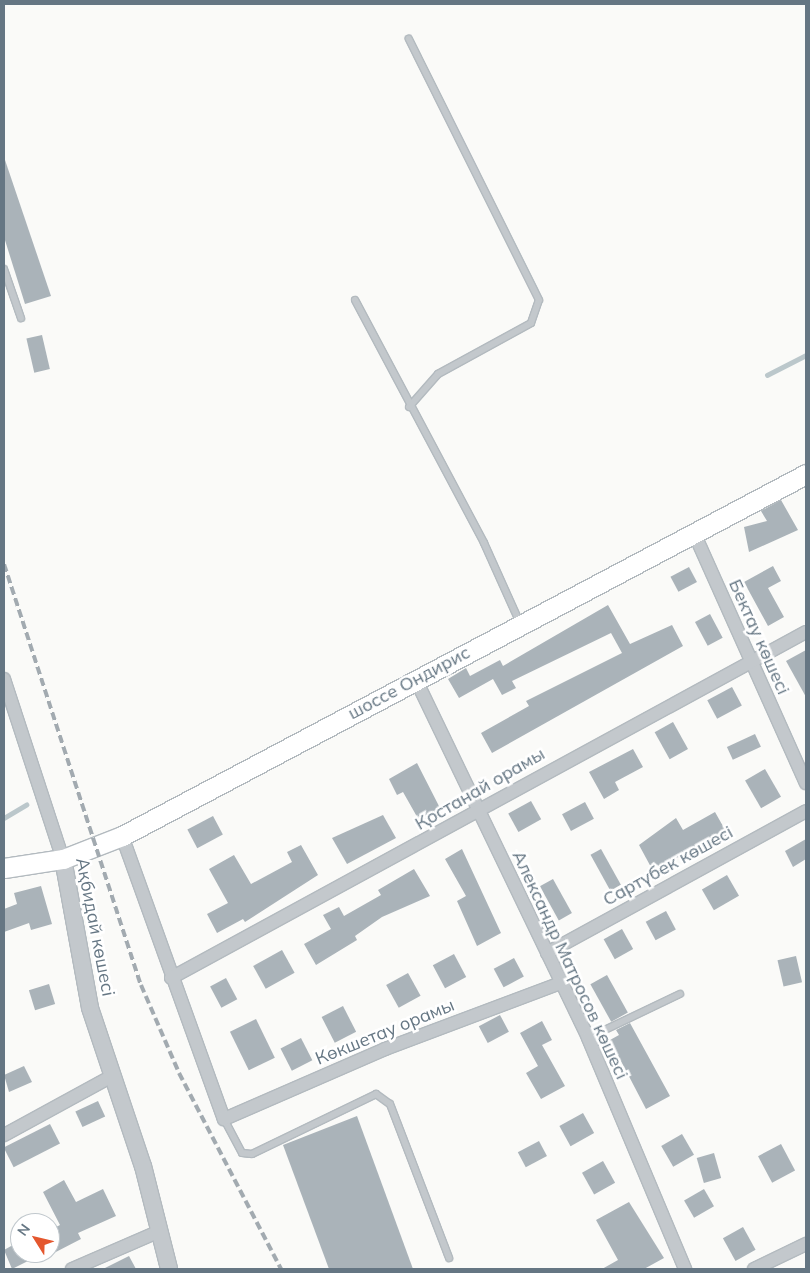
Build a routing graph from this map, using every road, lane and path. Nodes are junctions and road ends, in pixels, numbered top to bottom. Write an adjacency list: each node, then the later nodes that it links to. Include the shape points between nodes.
1 (409, 39): 5 (lane, via 539,300 531,324 438,374)
2 (4, 269): 4 (lane)
3 (355, 300): 5 (lane)
4 (21, 318)
5 (409, 407): 8 (lane, via 484,543)
6 (806, 474): 7 (main road, шоссе Ондирис)
7 (694, 533): 8 (main road, шоссе Ондирис); 10 (street, Бектау көшесі)
8 (520, 623): 12 (main road, шоссе Ондирис)
9 (806, 632): 10 (street, Қостанай орамы)
10 (750, 661): 13 (street, Бектау көшесі); 15 (street, Қостанай орамы, via 500,796)
11 (4, 679): 17 (street, Ақбидай көшесі)
12 (416, 680): 15 (street, Александр Матросов көшесі); 16 (main road, шоссе Ондирис)
13 (806, 783)
14 (806, 811): 19 (street, Сартүбек көшесі)
15 (478, 812): 19 (street, Александр Матросов көшесі); 20 (street, Қостанай орамы)
16 (122, 836): 17 (main road, шоссе Ондирис); 20 (street)
17 (62, 859): 18 (main road, шоссе Ондирис); 24 (street, Ақбидай көшесі, via 90,1008)
18 (4, 868)
19 (547, 953): 21 (street, Александр Матросов көшесі)
20 (171, 978): 25 (street)
21 (561, 983): 23 (street, Александр Матросов көшесі); 25 (street, Көкшетау орамы, via 385,1049)
22 (680, 994): 23 (lane)
23 (588, 1038): 32 (street, Александр Матросов көшесі)
24 (114, 1076): 26 (street); 27 (street, Ақбидай көшесі)
25 (224, 1119): 29 (lane, via 242,1153 252,1154 376,1094 390,1104)
26 (4, 1135)
27 (160, 1231): 30 (street); 31 (street, Ақбидай көшесі)
28 (806, 1244): 33 (street)
29 (449, 1258)
30 (72, 1269)
31 (169, 1269)
32 (685, 1269)
33 (754, 1269)

